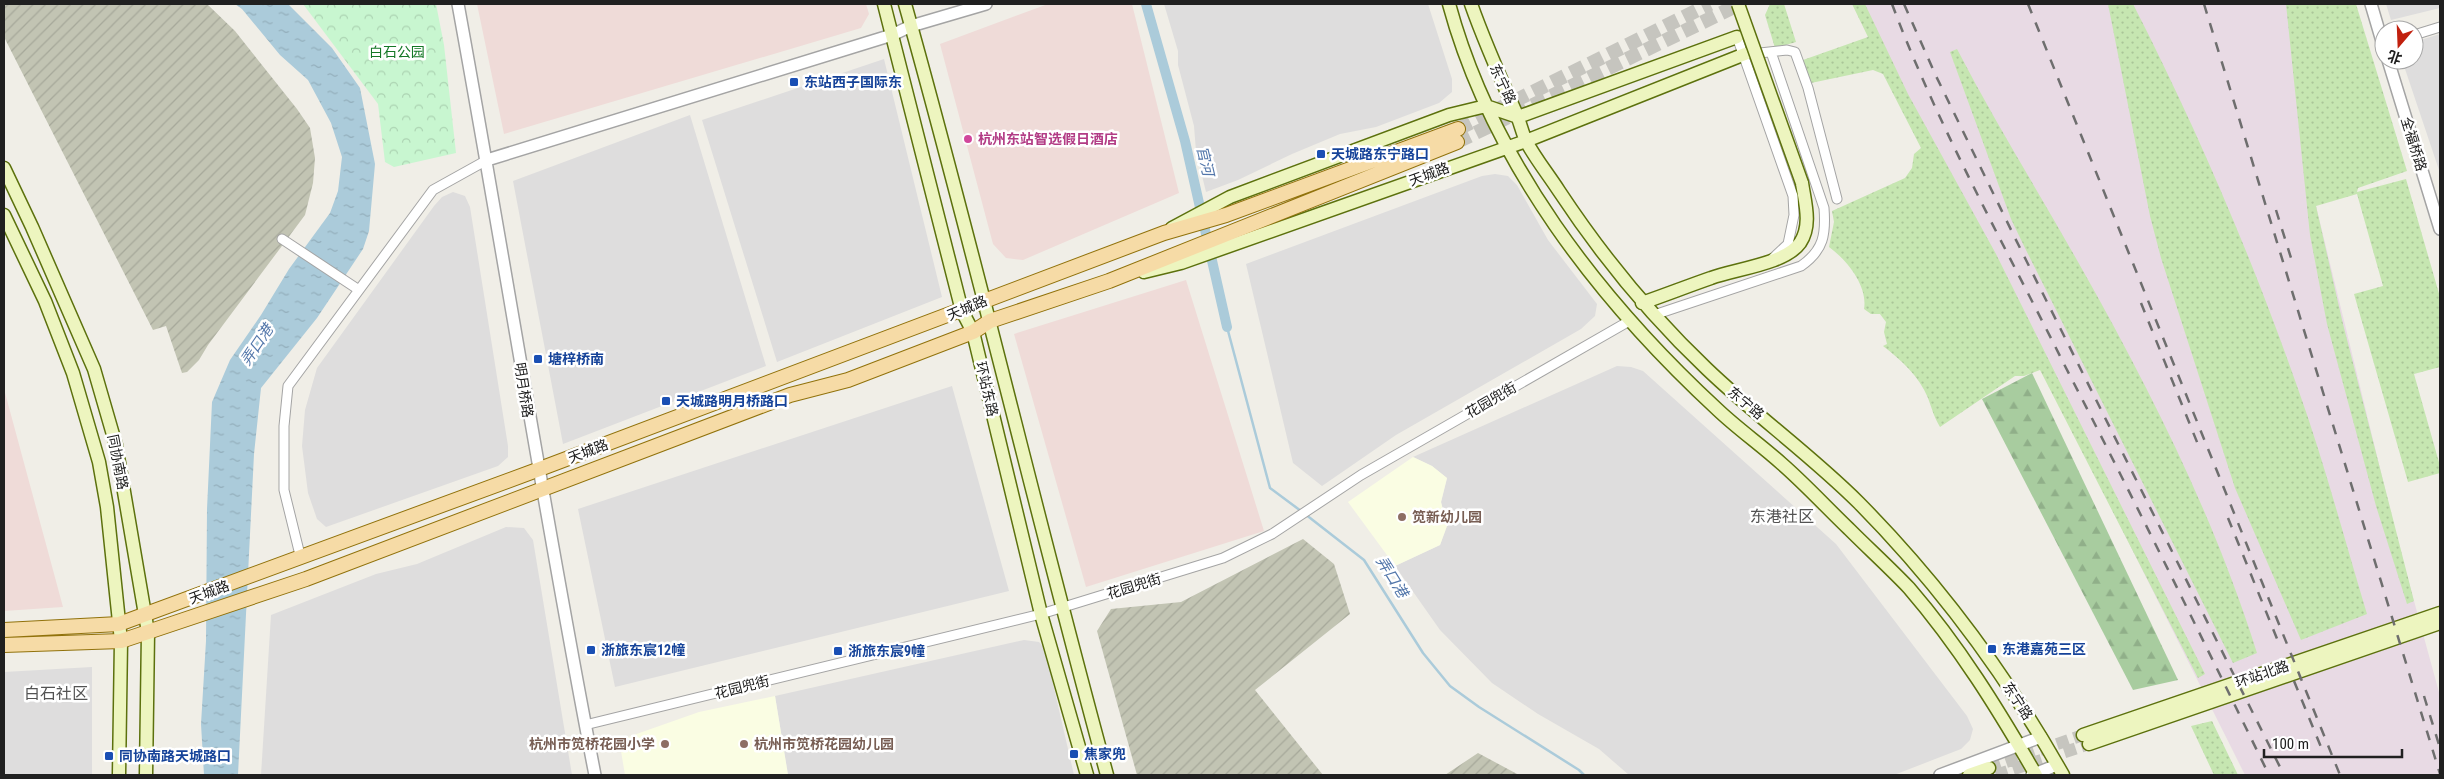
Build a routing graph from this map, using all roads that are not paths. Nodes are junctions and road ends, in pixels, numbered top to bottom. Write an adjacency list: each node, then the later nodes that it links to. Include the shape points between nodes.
1 (458, 4): 22 (street, 明月桥路)
2 (884, 4): 13 (main road, 环站东路)
3 (905, 4): 10 (main road, 环站东路)
4 (986, 4): 10 (street)
5 (1450, 4): 18 (main road, 东宁路)
6 (1470, 4): 19 (main road, 东宁路)
7 (1738, 4): 30 (main road, bridge, via 1802,183 1807,214 1800,244)
8 (2371, 4): 9 (street)
9 (2376, 20)
10 (911, 26): 13 (street); 32 (main road, 环站东路)
11 (2440, 27): 12 (street)
12 (2424, 32)
13 (892, 35): 22 (street); 34 (main road, 环站东路)
14 (1737, 37): 16 (street); 19 (main road)
15 (1771, 52): 16 (street); 24 (street, via 1795,52 1808,88); 35 (street, via 1824,208 1826,227 1822,244 1814,258 1801,266)
16 (1745, 54): 20 (main road, 天城路); 30 (street, via 1793,196 1794,214 1788,244)
17 (2391, 70): 26 (street, 全福桥路)
18 (1486, 106): 19 (main road); 21 (main road, 东宁路); 27 (main road, 天城路, via 1449,115 1219,202)
19 (1518, 117): 20 (main road, 东宁路)
20 (1526, 141): 21 (main road, 天城路); 33 (main road, 东宁路, via 1573,212)
21 (1508, 146): 29 (main road, 天城路); 36 (main road, 东宁路, via 1542,205 1588,272)
22 (487, 160): 31 (street, via 433,190); 39 (street, 明月桥路)
23 (4, 168): 44 (main road, 同协南路, via 94,369 116,445)
24 (1837, 199)
25 (4, 216): 47 (main road, 同协南路, via 45,301 87,418 107,507)
26 (2440, 229)
27 (1164, 233): 29 (main road, 天城路, via 1458,136); 32 (main road, 天城路)
28 (282, 240): 31 (street)
29 (1228, 240): 37 (main road, 天城路)
30 (1770, 261): 33 (main road, via 1713,277)
31 (359, 290): 41 (street, via 288,386 284,490)
32 (985, 300): 34 (main road, 天城路); 37 (main road, 环站东路)
33 (1642, 303): 35 (main road, 东宁路)
34 (962, 311): 38 (main road, 环站东路); 39 (main road, 天城路)
35 (1654, 315): 53 (main road, 东宁路, via 1709,371 1804,451 1860,504 1958,617 2000,673)
36 (1631, 320): 42 (street, 花园兜街, via 1361,475 1272,534 1216,560); 54 (main road, 东宁路, via 1673,367 1720,412 1783,464 1907,586 1952,641)
37 (990, 321): 38 (main road, 天城路); 42 (main road, 环站东路)
38 (973, 332): 40 (main road, 天城路, via 848,380 790,395); 45 (main road, 环站东路)
39 (538, 470): 40 (street, 明月桥路); 41 (main road, 天城路)
40 (543, 490): 49 (main road, 天城路); 52 (street, 明月桥路)
41 (301, 559): 44 (main road, 天城路)
42 (1061, 608): 45 (street, 花园兜街); 61 (main road, 环站东路)
43 (2440, 613): 46 (main road, 环站北路, via 2086,739)
44 (146, 614): 47 (main road, 天城路); 49 (main road, 同协南路)
45 (1041, 614): 52 (street, 花园兜街); 60 (main road, 环站东路)
46 (2440, 623)
47 (119, 624): 48 (main road, 天城路); 50 (main road, 同协南路)
48 (4, 630)
49 (148, 632): 50 (main road, 天城路); 58 (main road, 同协南路)
50 (121, 642): 51 (main road, 天城路); 57 (main road, 同协南路)
51 (4, 645)
52 (585, 725): 59 (street, 明月桥路)
53 (2041, 737): 54 (street); 56 (main road, 东宁路)
54 (2020, 744): 62 (street); 64 (main road, 东宁路)
55 (1989, 768): 63 (main road)
56 (2060, 770): 64 (street)
57 (119, 775)
58 (146, 775)
59 (595, 775)
60 (1087, 775)
61 (1107, 775)
62 (1940, 775)
63 (1968, 775)
64 (2034, 775)

